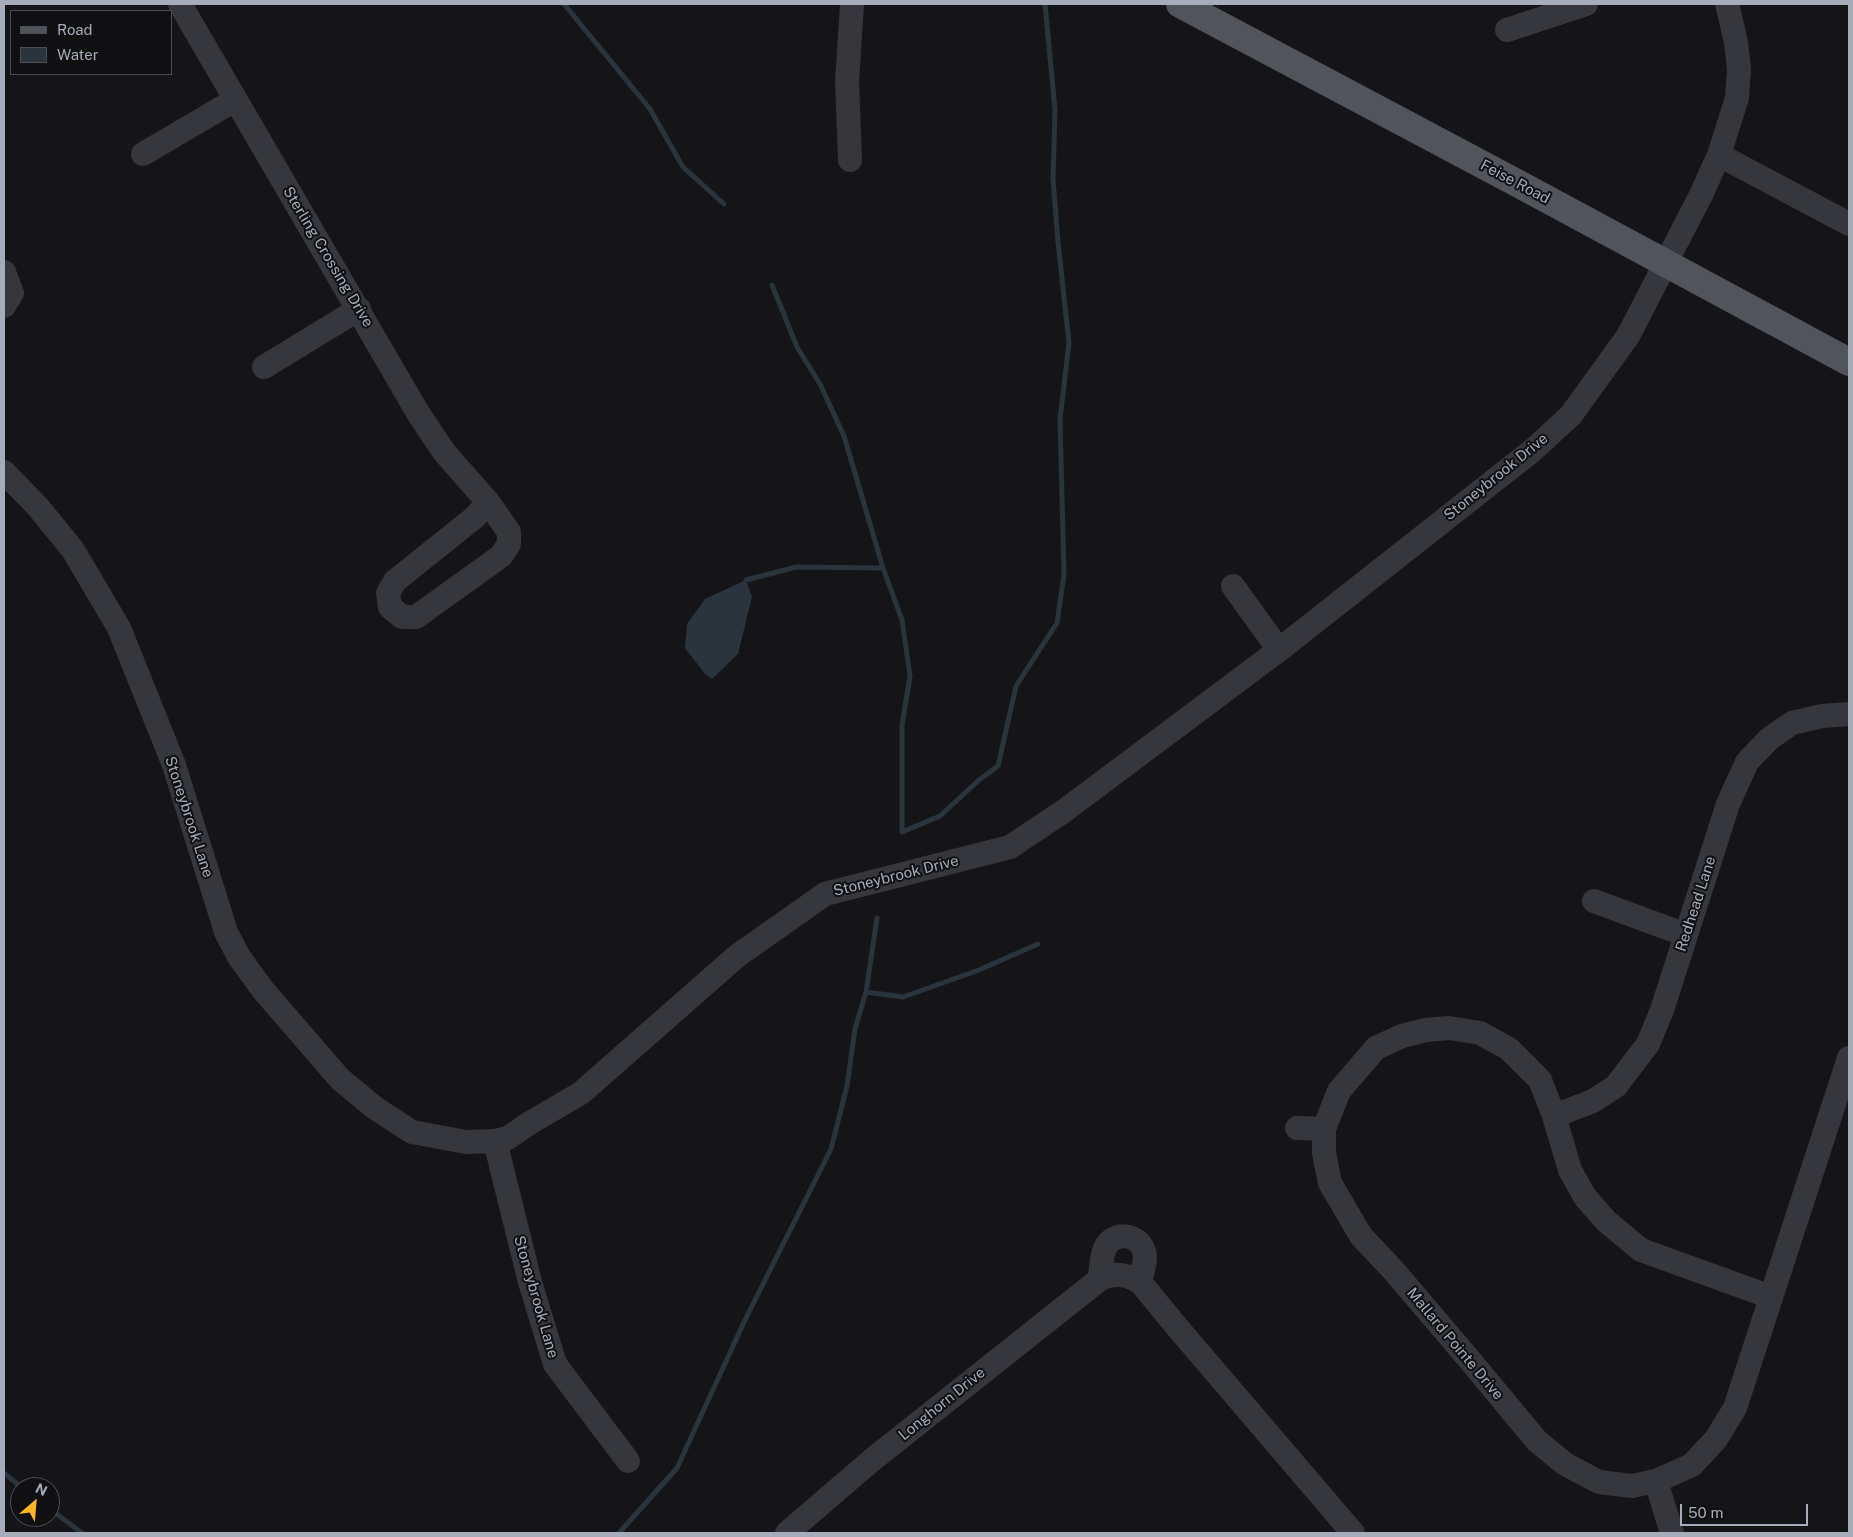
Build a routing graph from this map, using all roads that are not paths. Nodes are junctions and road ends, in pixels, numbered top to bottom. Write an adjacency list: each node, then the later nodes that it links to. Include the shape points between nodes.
1 (180, 4): 7 (street, Sterling Crossing Drive)
2 (852, 4): 10 (street, via 847,81)
3 (1180, 4): 12 (main road, Feise Road)
4 (1586, 4): 6 (street)
5 (1727, 4): 9 (street, Stoneybrook Drive, via 1740,69 1737,98)
6 (1507, 30)
7 (235, 100): 8 (street); 15 (street, Sterling Crossing Drive)
8 (143, 154)
9 (1718, 155): 11 (street); 12 (street, Stoneybrook Drive)
10 (850, 160)
11 (1849, 224)
12 (1666, 263): 16 (main road, Feise Road); 21 (street, Stoneybrook Drive, via 1628,336 1572,415 1533,450)
13 (4, 272): 14 (street, via 12,293)
14 (4, 306)
15 (359, 309): 17 (street); 19 (street, Sterling Crossing Drive, via 428,429)
16 (1849, 362)
17 (264, 367)
18 (4, 472): 29 (street, Stoneybrook Lane, via 38,507 72,550 119,628 174,765 226,932 239,958 340,1079 375,1108)
19 (488, 502): 19 (street, Sterling Crossing Drive, via 475,517 395,581 388,593 390,607 402,617 416,618 502,556 509,544 509,532)
20 (1233, 586): 21 (street)
21 (1279, 650): 30 (street, Stoneybrook Drive, via 1064,811 1010,847 825,894 737,956 580,1092 508,1138)
22 (1849, 714): 24 (street, Redhead Lane, via 1792,722 1769,739 1747,762 1728,804)
23 (1594, 901): 24 (street)
24 (1686, 935): 26 (street, Redhead Lane, via 1648,1044 1616,1086 1593,1101)
25 (1849, 1058): 33 (street, Mallard Pointe Drive)
26 (1554, 1116): 28 (street, Mallard Pointe Drive, via 1540,1080 1509,1049 1480,1033 1449,1028 1402,1036 1376,1048 1339,1091); 33 (street, Mallard Pointe Drive, via 1570,1170 1585,1197 1606,1221 1641,1250)
27 (1297, 1128): 28 (street)
28 (1324, 1129): 35 (street, Mallard Pointe Drive, via 1324,1153 1330,1183 1361,1236 1537,1441 1565,1464 1599,1482 1632,1486)
29 (412, 1132): 30 (street, Stoneybrook Drive, via 466,1142)
30 (495, 1141): 34 (street, Stoneybrook Lane, via 530,1282 555,1364)
31 (1100, 1279): 32 (street, Longhorn Drive, via 1122,1274); 32 (street, via 1108,1243 1128,1236 1144,1250); 36 (street, Longhorn Drive, via 872,1460)
32 (1140, 1282): 37 (street)
33 (1771, 1297): 35 (street, Mallard Pointe Drive, via 1735,1408 1716,1439 1692,1465)
34 (628, 1461)
35 (1656, 1481): 38 (street)
36 (787, 1533)
37 (1353, 1533)
38 (1672, 1533)

